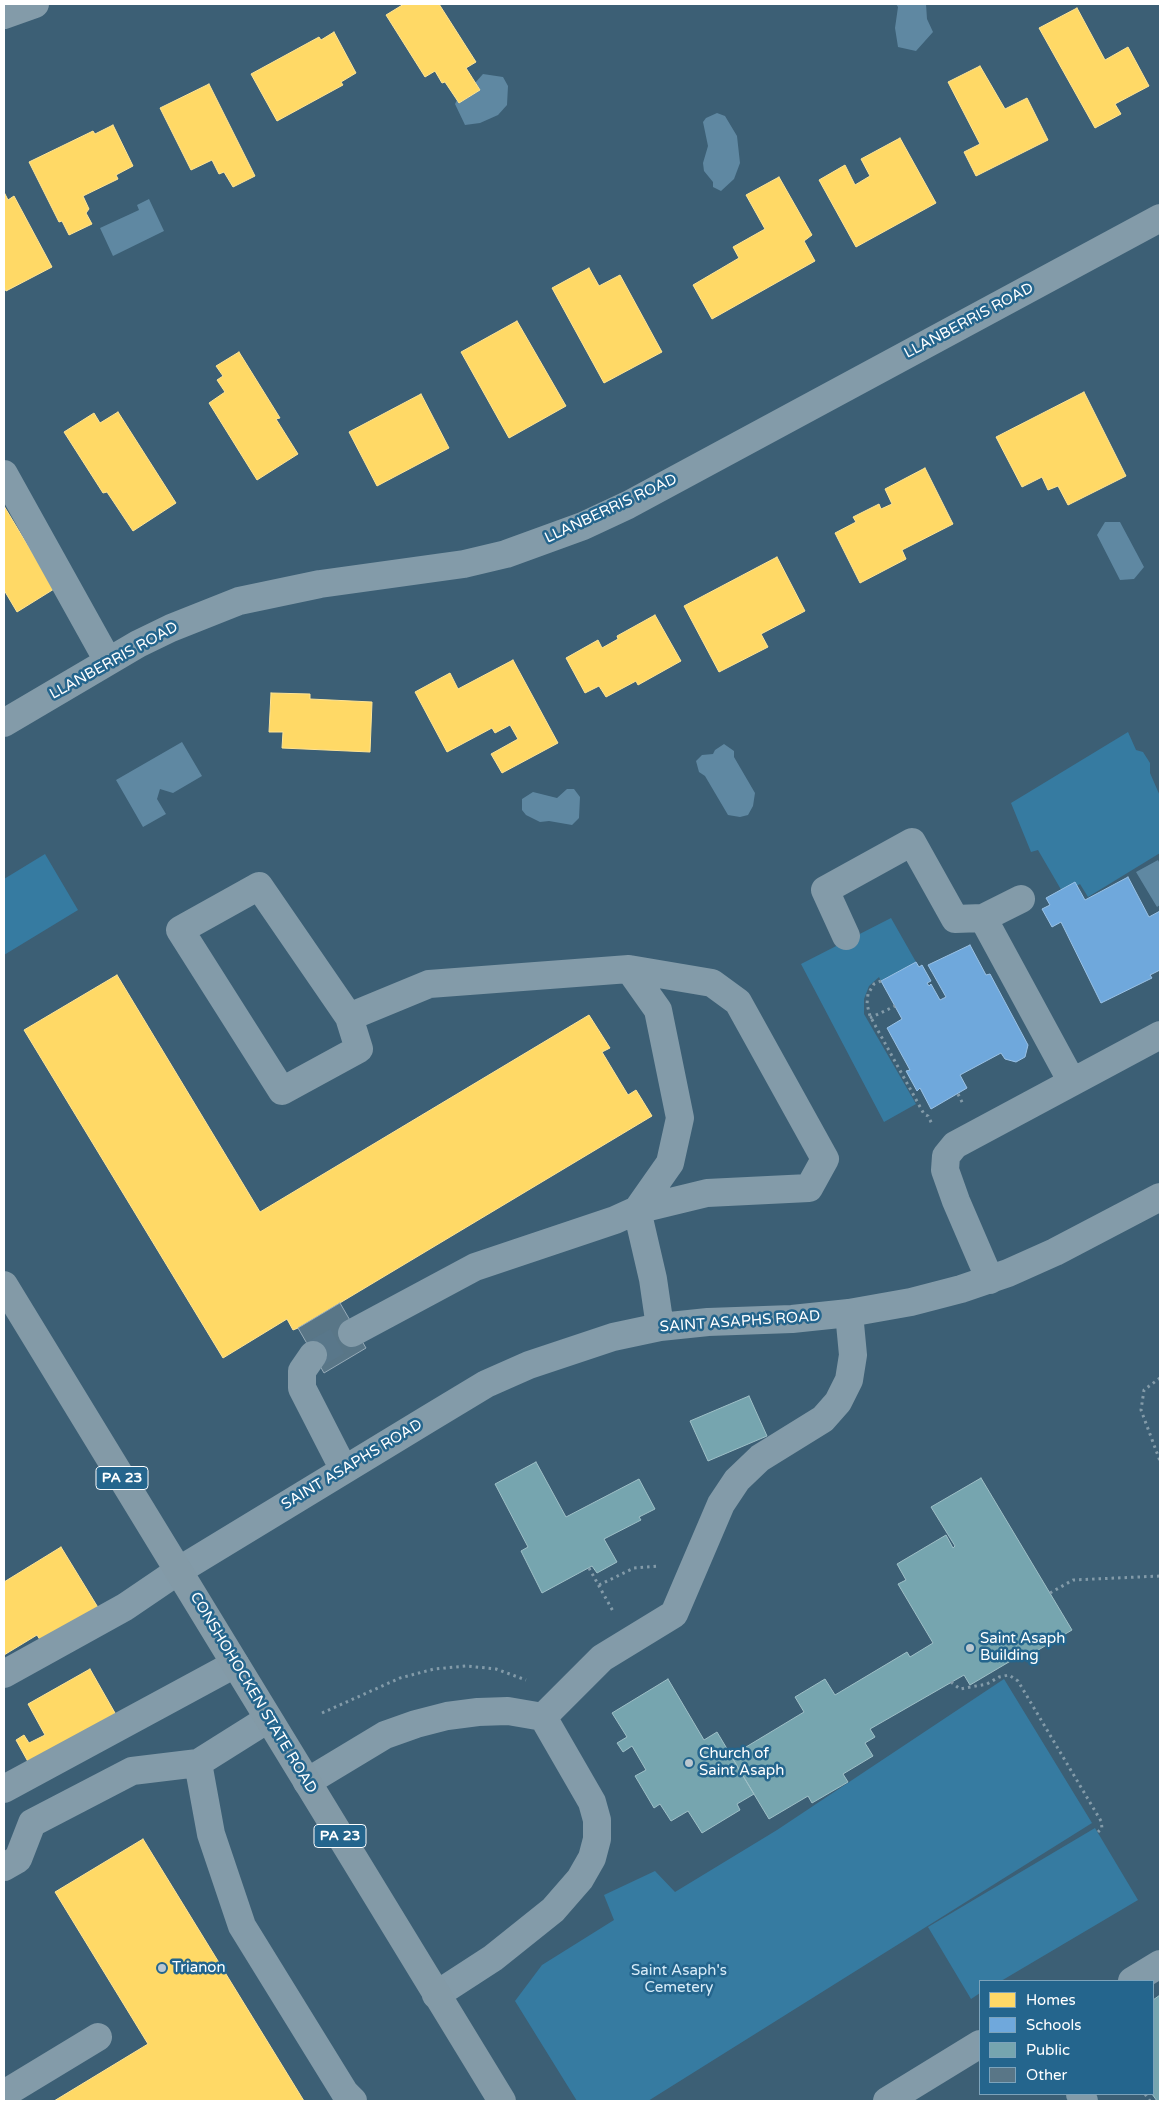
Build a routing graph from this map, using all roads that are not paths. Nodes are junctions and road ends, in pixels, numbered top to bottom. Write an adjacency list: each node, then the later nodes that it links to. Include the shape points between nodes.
1 (35, 4): 2 (street)
2 (4, 14)
3 (1160, 218): 5 (street, LLANBERRIS ROAD, via 628,505 583,526 522,549 464,564 320,584 239,601 171,628)
4 (4, 474): 5 (street)
5 (108, 661): 6 (street, LLANBERRIS ROAD)
6 (4, 723)
7 (1021, 899): 8 (street)
8 (983, 918): 9 (street, via 955,919 912,842 824,890); 13 (street)
9 (846, 936)
10 (629, 969): 11 (street, via 429,984); 15 (street, via 658,1010 680,1118 670,1163); 15 (street, via 712,983 738,1002 825,1160 809,1188 707,1193)
11 (349, 1018): 11 (street, via 259,886 180,930 282,1092 359,1049)
12 (1160, 1035): 13 (street)
13 (1072, 1082): 16 (street, via 955,1145 946,1156 945,1170 956,1202)
14 (1160, 1197): 16 (street, SAINT ASAPHS ROAD, via 1055,1252)
15 (637, 1210): 19 (street, via 653,1279); 20 (street, via 475,1266)
16 (990, 1280): 18 (street, SAINT ASAPHS ROAD, via 911,1302)
17 (4, 1285): 23 (main road, CONSHOHOCKEN STATE ROAD / PA 23)
18 (849, 1313): 19 (street, SAINT ASAPHS ROAD); 26 (street, via 853,1355 849,1380 838,1402 823,1419 760,1458 737,1480 721,1504 674,1614 602,1658)
19 (660, 1328): 22 (street, SAINT ASAPHS ROAD, via 613,1337 529,1365 486,1384)
20 (352, 1333)
21 (313, 1355): 22 (street, via 302,1371 302,1388)
22 (344, 1470): 23 (street, SAINT ASAPHS ROAD)
23 (178, 1571): 24 (main road, CONSHOHOCKEN STATE ROAD / PA 23); 25 (street, SAINT ASAPHS ROAD, via 125,1607)
24 (235, 1664): 27 (main road, CONSHOHOCKEN STATE ROAD / PA 23); 30 (street)
25 (4, 1674)
26 (543, 1717): 29 (street, via 508,1711 478,1712 416,1724 371,1743); 34 (street, via 592,1802 598,1820 598,1839 592,1858 580,1880 553,1910 493,1958)
27 (268, 1718): 28 (street); 29 (main road, CONSHOHOCKEN STATE ROAD / PA 23)
28 (198, 1764): 31 (street, via 132,1771 32,1823 18,1859); 38 (street, via 211,1834 242,1926 344,2093)
29 (307, 1782): 34 (main road, CONSHOHOCKEN STATE ROAD / PA 23)
30 (4, 1789)
31 (4, 1867)
32 (1160, 1964): 33 (street)
33 (1134, 1980)
34 (436, 1995): 39 (main road, CONSHOHOCKEN STATE ROAD / PA 23)
35 (98, 2037): 37 (street)
36 (979, 2045): 40 (street)
37 (4, 2094)
38 (353, 2101)
39 (502, 2101)
40 (888, 2101)

